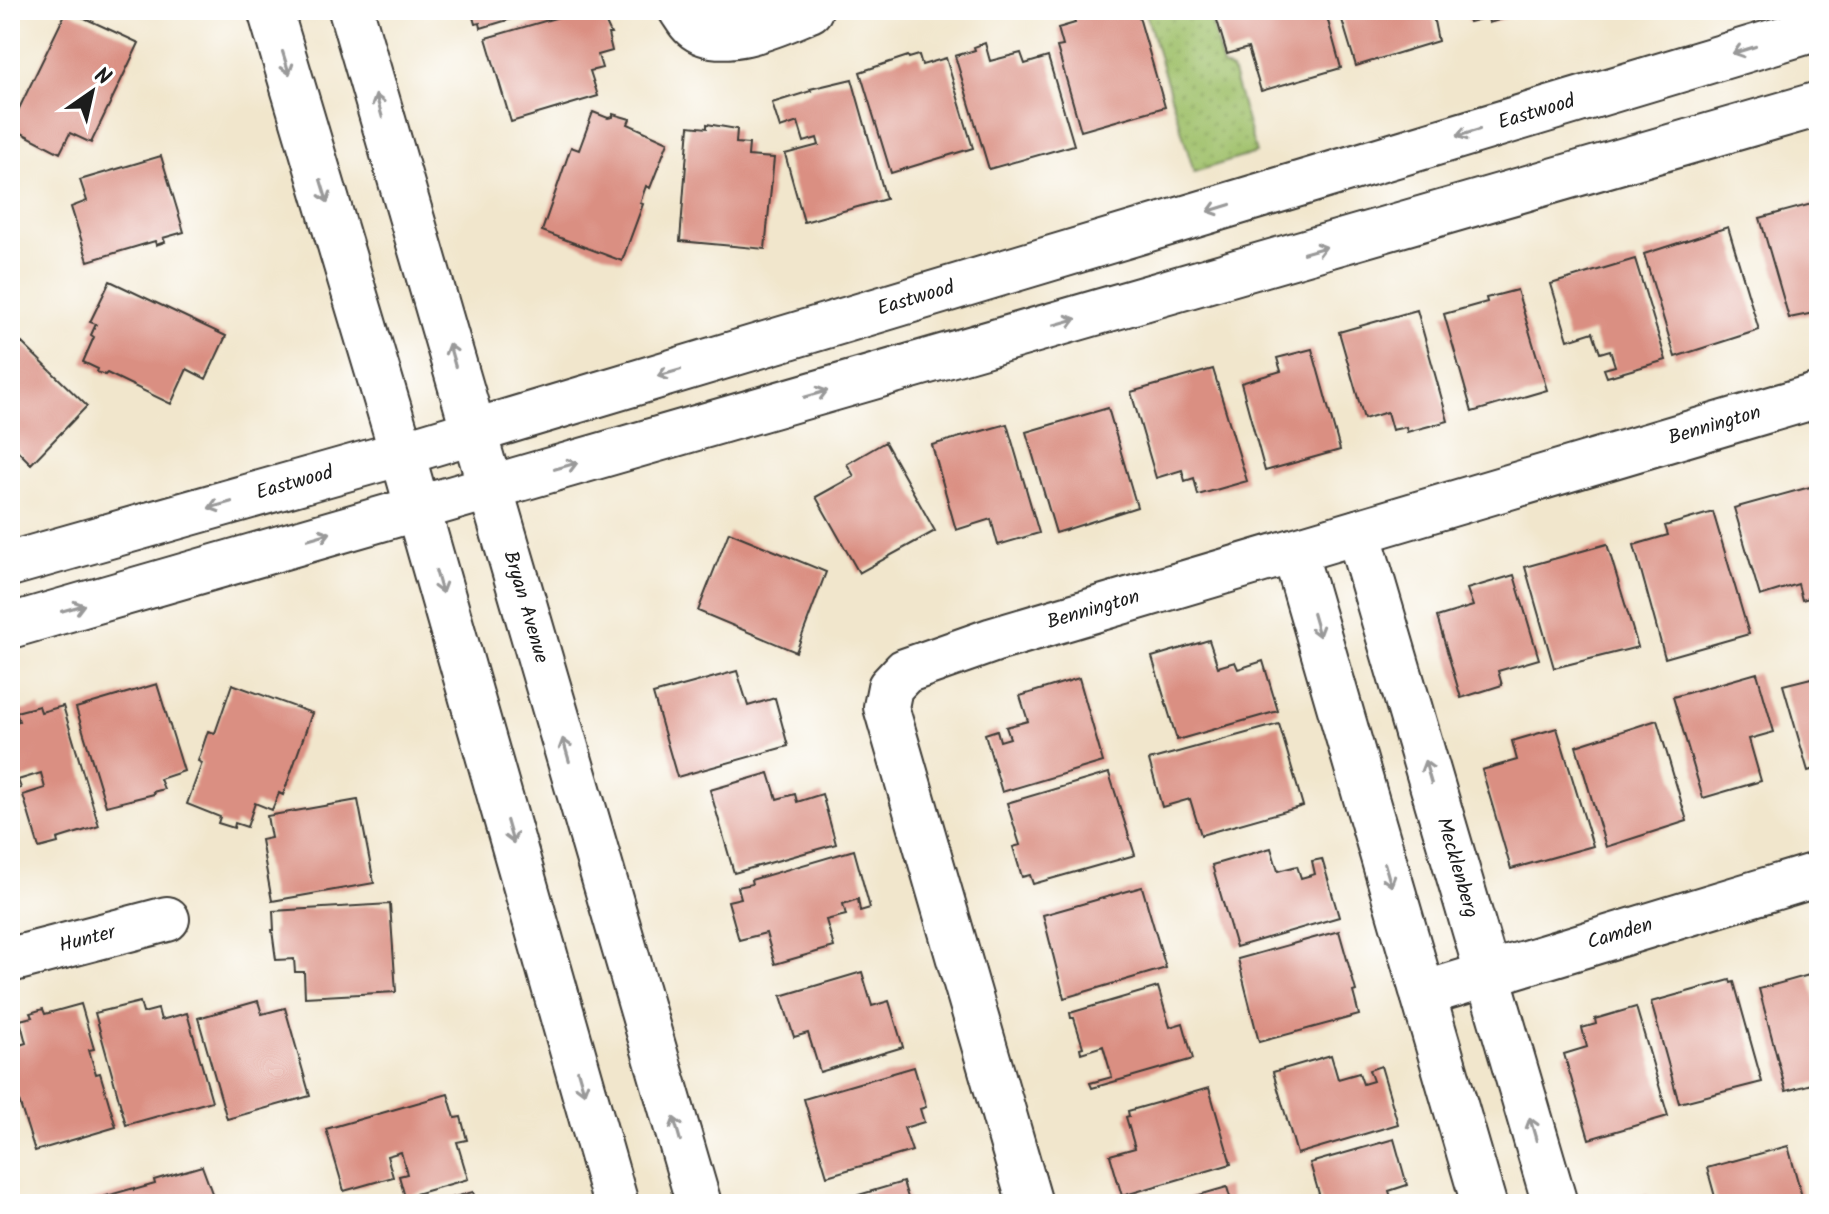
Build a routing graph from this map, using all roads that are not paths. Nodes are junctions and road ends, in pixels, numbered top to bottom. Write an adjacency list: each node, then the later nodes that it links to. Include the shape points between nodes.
1 (270, 10): 9 (street, one-way to 9)
2 (351, 10): 8 (street, Bryan Avenue, one-way to 2)
3 (810, 10): 4 (street, via 749,33 717,37)
4 (688, 19)
5 (1819, 28): 8 (street, Eastwood, one-way to 8)
6 (1819, 104): 10 (street, one-way to 6)
7 (1819, 395): 12 (street, Bennington)
8 (474, 430): 9 (street, Eastwood); 10 (street, Bryan Avenue)
9 (402, 453): 11 (street); 14 (street, Eastwood, one-way to 14)
10 (491, 488): 11 (street); 22 (street, Bryan Avenue, one-way to 10)
11 (418, 507): 15 (street, one-way to 11); 21 (street, one-way to 21)
12 (1358, 532): 13 (street, Bennington); 19 (street, Mecklenberg, one-way to 12)
13 (1294, 551): 20 (street, one-way to 20); 23 (street, Bennington, via 993,640 905,671 890,687 886,707)
14 (10, 564)
15 (10, 626)
16 (1819, 874): 19 (street, Camden)
17 (167, 919): 18 (street, Hunter)
18 (10, 960)
19 (1488, 976): 20 (street, Camden); 25 (street, Mecklenberg, one-way to 19)
20 (1423, 994): 24 (street)
21 (616, 1204)
22 (699, 1204)
23 (1030, 1204)
24 (1484, 1204)
25 (1555, 1204)

